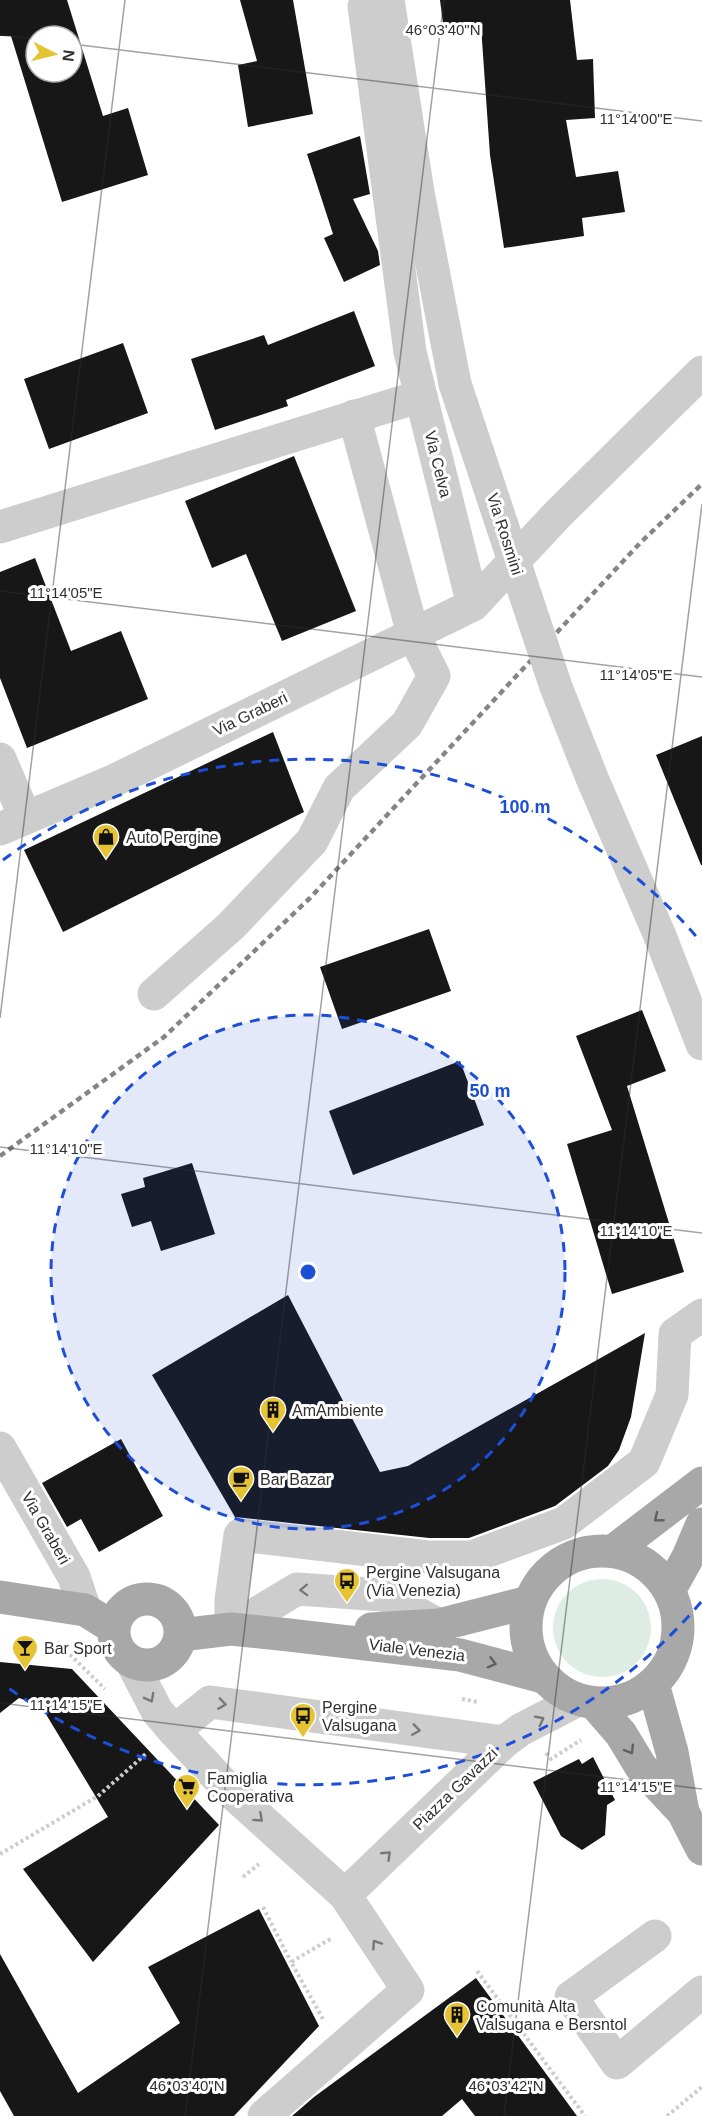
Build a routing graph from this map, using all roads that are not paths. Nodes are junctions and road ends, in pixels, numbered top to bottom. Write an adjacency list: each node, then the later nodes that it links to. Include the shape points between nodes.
1 (367, 0): 4 (street, Via Celva, via 364,6 410,352)
2 (388, 0): 12 (street, Via Rosmini, bridge, via 418,192 455,384 556,687)
3 (702, 372): 7 (street)
4 (421, 396): 5 (street); 7 (street, Via Celva)
5 (354, 416): 6 (street); 8 (street)
6 (0, 527)
7 (472, 604): 8 (street, Via Graberi)
8 (413, 634): 10 (street, Via Graberi, via 113,781); 11 (street, via 434,676 407,724 339,788 312,842 231,926)
9 (0, 759): 10 (street, Via Graberi)
10 (12, 823)
11 (154, 994)
12 (702, 1044)
13 (702, 1315): 24 (street, via 675,1334 672,1395 644,1462 564,1523 472,1557 428,1557 240,1535)
14 (0, 1448): 21 (street, Via Graberi, via 74,1577)
15 (702, 1483): 17 (main road, one-way to 17)
16 (702, 1524): 18 (main road)
17 (613, 1551): 18 (main road, via 652,1569); 20 (main road, via 587,1552 558,1564 545,1575)
18 (669, 1591): 29 (main road, via 678,1629 674,1652)
19 (0, 1597): 21 (main road)
20 (530, 1602): 22 (main road, Viale Venezia); 28 (main road, via 525,1628 530,1654)
21 (85, 1610): 23 (main road)
22 (439, 1625): 24 (street, one-way to 24, via 384,1595 297,1588); 26 (main road, Viale Venezia)
23 (114, 1628): 25 (main road, via 124,1608 145,1599 174,1613); 27 (main road, via 117,1647)
24 (231, 1629): 25 (main road, Viale Venezia); 26 (main road, Viale Venezia)
25 (180, 1635): 27 (main road, via 171,1655 162,1662 152,1665)
26 (289, 1635): 28 (main road, Viale Venezia, one-way to 28, via 460,1655)
27 (131, 1661): 31 (street, one-way to 31, via 157,1711)
28 (543, 1677): 30 (main road, via 559,1691)
29 (653, 1684): 30 (main road, via 621,1701); 33 (main road, via 672,1752)
30 (586, 1702): 32 (street, Piazza Gavazzi, one-way to 30, via 520,1730); 33 (main road, one-way to 33, via 621,1734 641,1767)
31 (162, 1741): 32 (street, one-way to 32, via 210,1702); 35 (street, one-way to 35, via 230,1791)
32 (504, 1742): 35 (street, Piazza Gavazzi, one-way to 32)
33 (682, 1812): 34 (main road)
34 (702, 1850)
35 (345, 1895): 38 (street, one-way to 35, via 408,1990)
36 (655, 1936): 37 (street, via 571,1997 617,2063)
37 (700, 2000)
38 (264, 2116)

